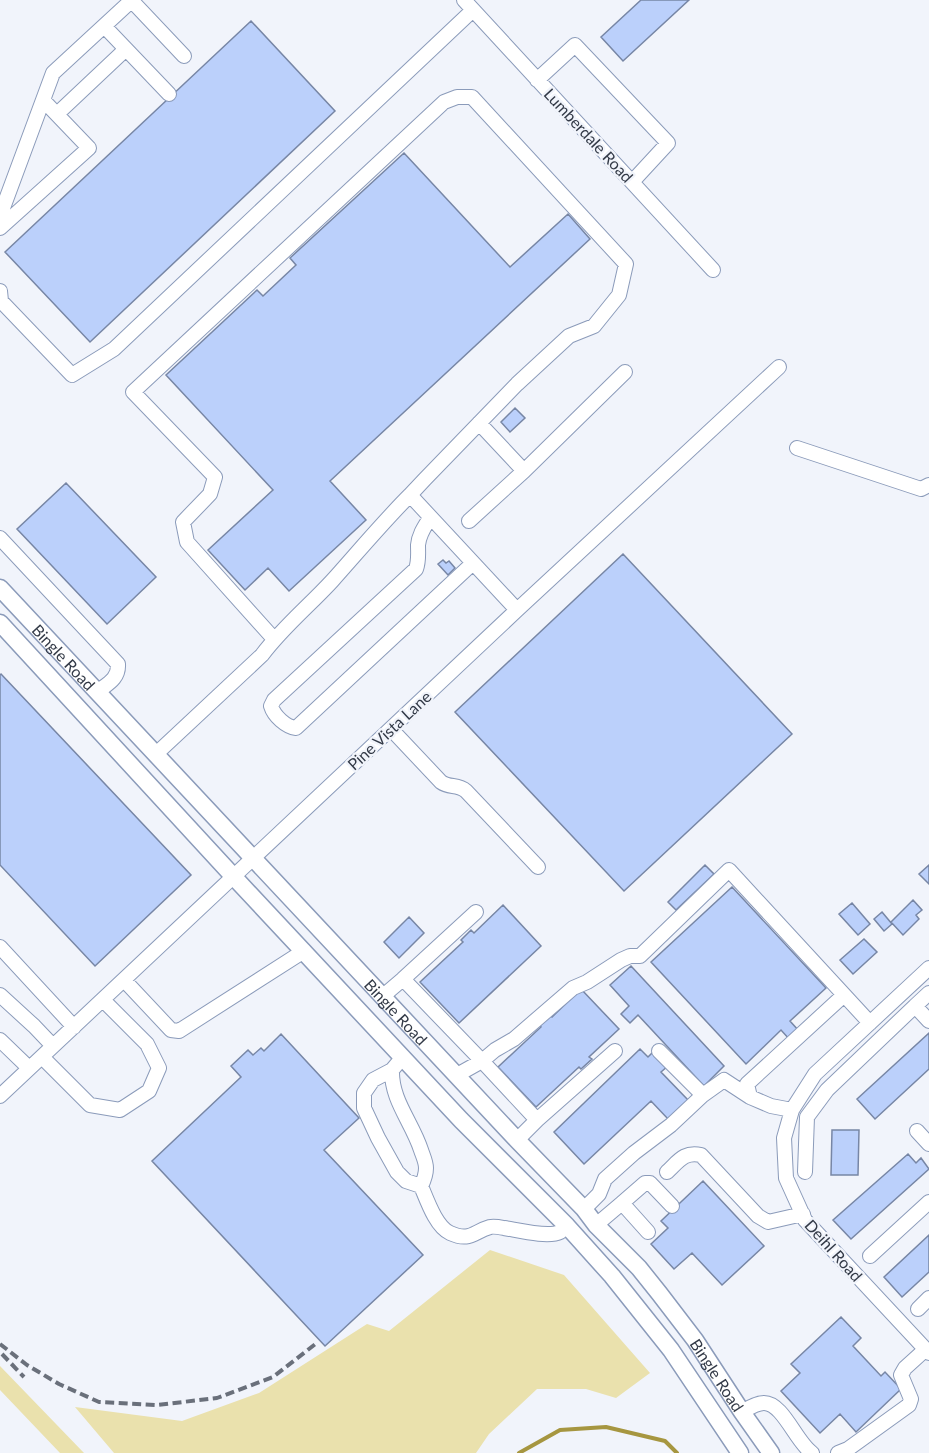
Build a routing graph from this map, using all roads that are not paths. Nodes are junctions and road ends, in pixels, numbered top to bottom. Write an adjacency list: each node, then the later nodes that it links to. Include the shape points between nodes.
1 (132, 0): 3 (street); 5 (street)
2 (469, 5): 6 (street, Lumberdale Road); 14 (street, via 114,350 72,375 1,301)
3 (104, 26): 4 (street); 8 (street, via 53,74)
4 (126, 49): 7 (street); 9 (street)
5 (184, 56)
6 (537, 80): 10 (street, Lumberdale Road); 10 (street, via 575,45 668,142)
7 (169, 94)
8 (43, 100): 9 (street); 11 (street)
9 (57, 114): 12 (street, via 89,148)
10 (632, 182): 13 (street, Lumberdale Road)
11 (0, 216)
12 (0, 228)
13 (713, 270)
14 (0, 291)
15 (779, 367): 27 (street, Pine Vista Lane)
16 (625, 372): 19 (street)
17 (479, 423): 19 (street); 21 (street); 29 (street, via 569,336 594,326 619,295 626,264 472,97 457,97 444,102 133,392 215,477 210,494 183,522 187,542)
18 (797, 448): 20 (street, via 921,489)
19 (524, 471): 23 (street)
20 (929, 485)
21 (410, 495): 22 (street); 29 (street)
22 (430, 518): 25 (street); 25 (street, via 420,536 416,569 274,700 272,710 279,718 296,728)
23 (470, 521)
24 (0, 538): 30 (street, via 118,664 115,677)
25 (473, 563): 27 (street)
26 (0, 588): 30 (main road, Bingle Road)
27 (517, 610): 32 (street, Pine Vista Lane)
28 (0, 623): 31 (main road, Bingle Road)
29 (274, 639): 33 (street, via 262,655)
30 (97, 692): 31 (main road); 33 (main road, Bingle Road)
31 (79, 708): 36 (main road, Bingle Road)
32 (391, 729): 34 (street, Pine Vista Lane); 35 (street, via 441,782 466,791)
33 (156, 754): 34 (main road, Bingle Road)
34 (253, 857): 36 (street, Pine Vista Lane); 46 (main road, Bingle Road)
35 (538, 867)
36 (233, 876): 39 (main road, Bingle Road); 41 (street, Pine Vista Lane)
37 (476, 912): 42 (street)
38 (0, 947): 51 (street)
39 (304, 951): 41 (street, via 178,1031 171,1030); 59 (main road, Bingle Road)
40 (929, 968): 50 (street, Deihl Road)
41 (124, 980): 47 (street, Pine Vista Lane)
42 (403, 980): 46 (street); 58 (street)
43 (929, 993): 48 (street)
44 (0, 995): 54 (street)
45 (844, 995): 50 (street); 58 (street, via 729,870 640,956 621,960 573,988 514,1039); 64 (street, via 747,1084)
46 (383, 996): 52 (main road, Bingle Road)
47 (103, 1000): 51 (street, Pine Vista Lane); 57 (street, via 147,1044 159,1068 149,1091 120,1110 90,1105)
48 (915, 1006): 49 (street); 71 (street, via 827,1090 807,1117)
49 (929, 1021)
50 (870, 1023): 65 (street, Deihl Road, via 815,1074)
51 (74, 1027): 54 (street, Pine Vista Lane)
52 (423, 1038): 59 (main road); 61 (main road, Bingle Road)
53 (0, 1040): 60 (street)
54 (53, 1046): 57 (street, Pine Vista Lane)
55 (615, 1051): 66 (street)
56 (659, 1051): 62 (street)
57 (42, 1057): 60 (street, Pine Vista Lane)
58 (482, 1060): 61 (street); 66 (street)
59 (397, 1063): 72 (street, via 392,1081 396,1097 426,1166); 72 (street, via 372,1080 364,1093 364,1108 397,1172 406,1181); 78 (main road, Bingle Road, via 461,1120)
60 (29, 1068): 63 (street, Pine Vista Lane)
61 (457, 1075): 68 (main road, Bingle Road)
62 (703, 1095): 64 (street, via 724,1080); 76 (street, via 606,1179 599,1194)
63 (0, 1096)
64 (750, 1097): 65 (street)
65 (792, 1110): 77 (street, Deihl Road, via 784,1138 786,1178)
66 (537, 1120): 68 (street)
67 (917, 1131): 69 (street)
68 (517, 1140): 76 (main road, Bingle Road)
69 (929, 1144)
70 (667, 1172): 77 (street, via 686,1155 700,1155 768,1222)
71 (805, 1172)
72 (421, 1186): 78 (street, via 443,1229 460,1237 473,1236 494,1226 552,1234)
73 (929, 1202): 81 (street)
74 (622, 1203): 75 (street, via 650,1183); 79 (street); 80 (street)
75 (672, 1206)
76 (584, 1209): 78 (main road); 79 (main road, Bingle Road)
77 (802, 1214): 84 (street, Deihl Road)
78 (567, 1226): 86 (main road, Bingle Road, via 652,1325)
79 (596, 1226): 85 (main road, Bingle Road, via 639,1268 679,1317)
80 (648, 1232)
81 (870, 1256)
82 (929, 1298): 83 (street)
83 (918, 1309)
84 (927, 1351): 90 (street, via 901,1375 911,1399 909,1405)
85 (742, 1412): 86 (main road); 88 (main road, Bingle Road); 89 (street, via 763,1403 775,1407)
86 (722, 1425): 87 (main road, Bingle Road)
87 (740, 1453)
88 (771, 1453)
89 (812, 1453)
90 (838, 1453)

